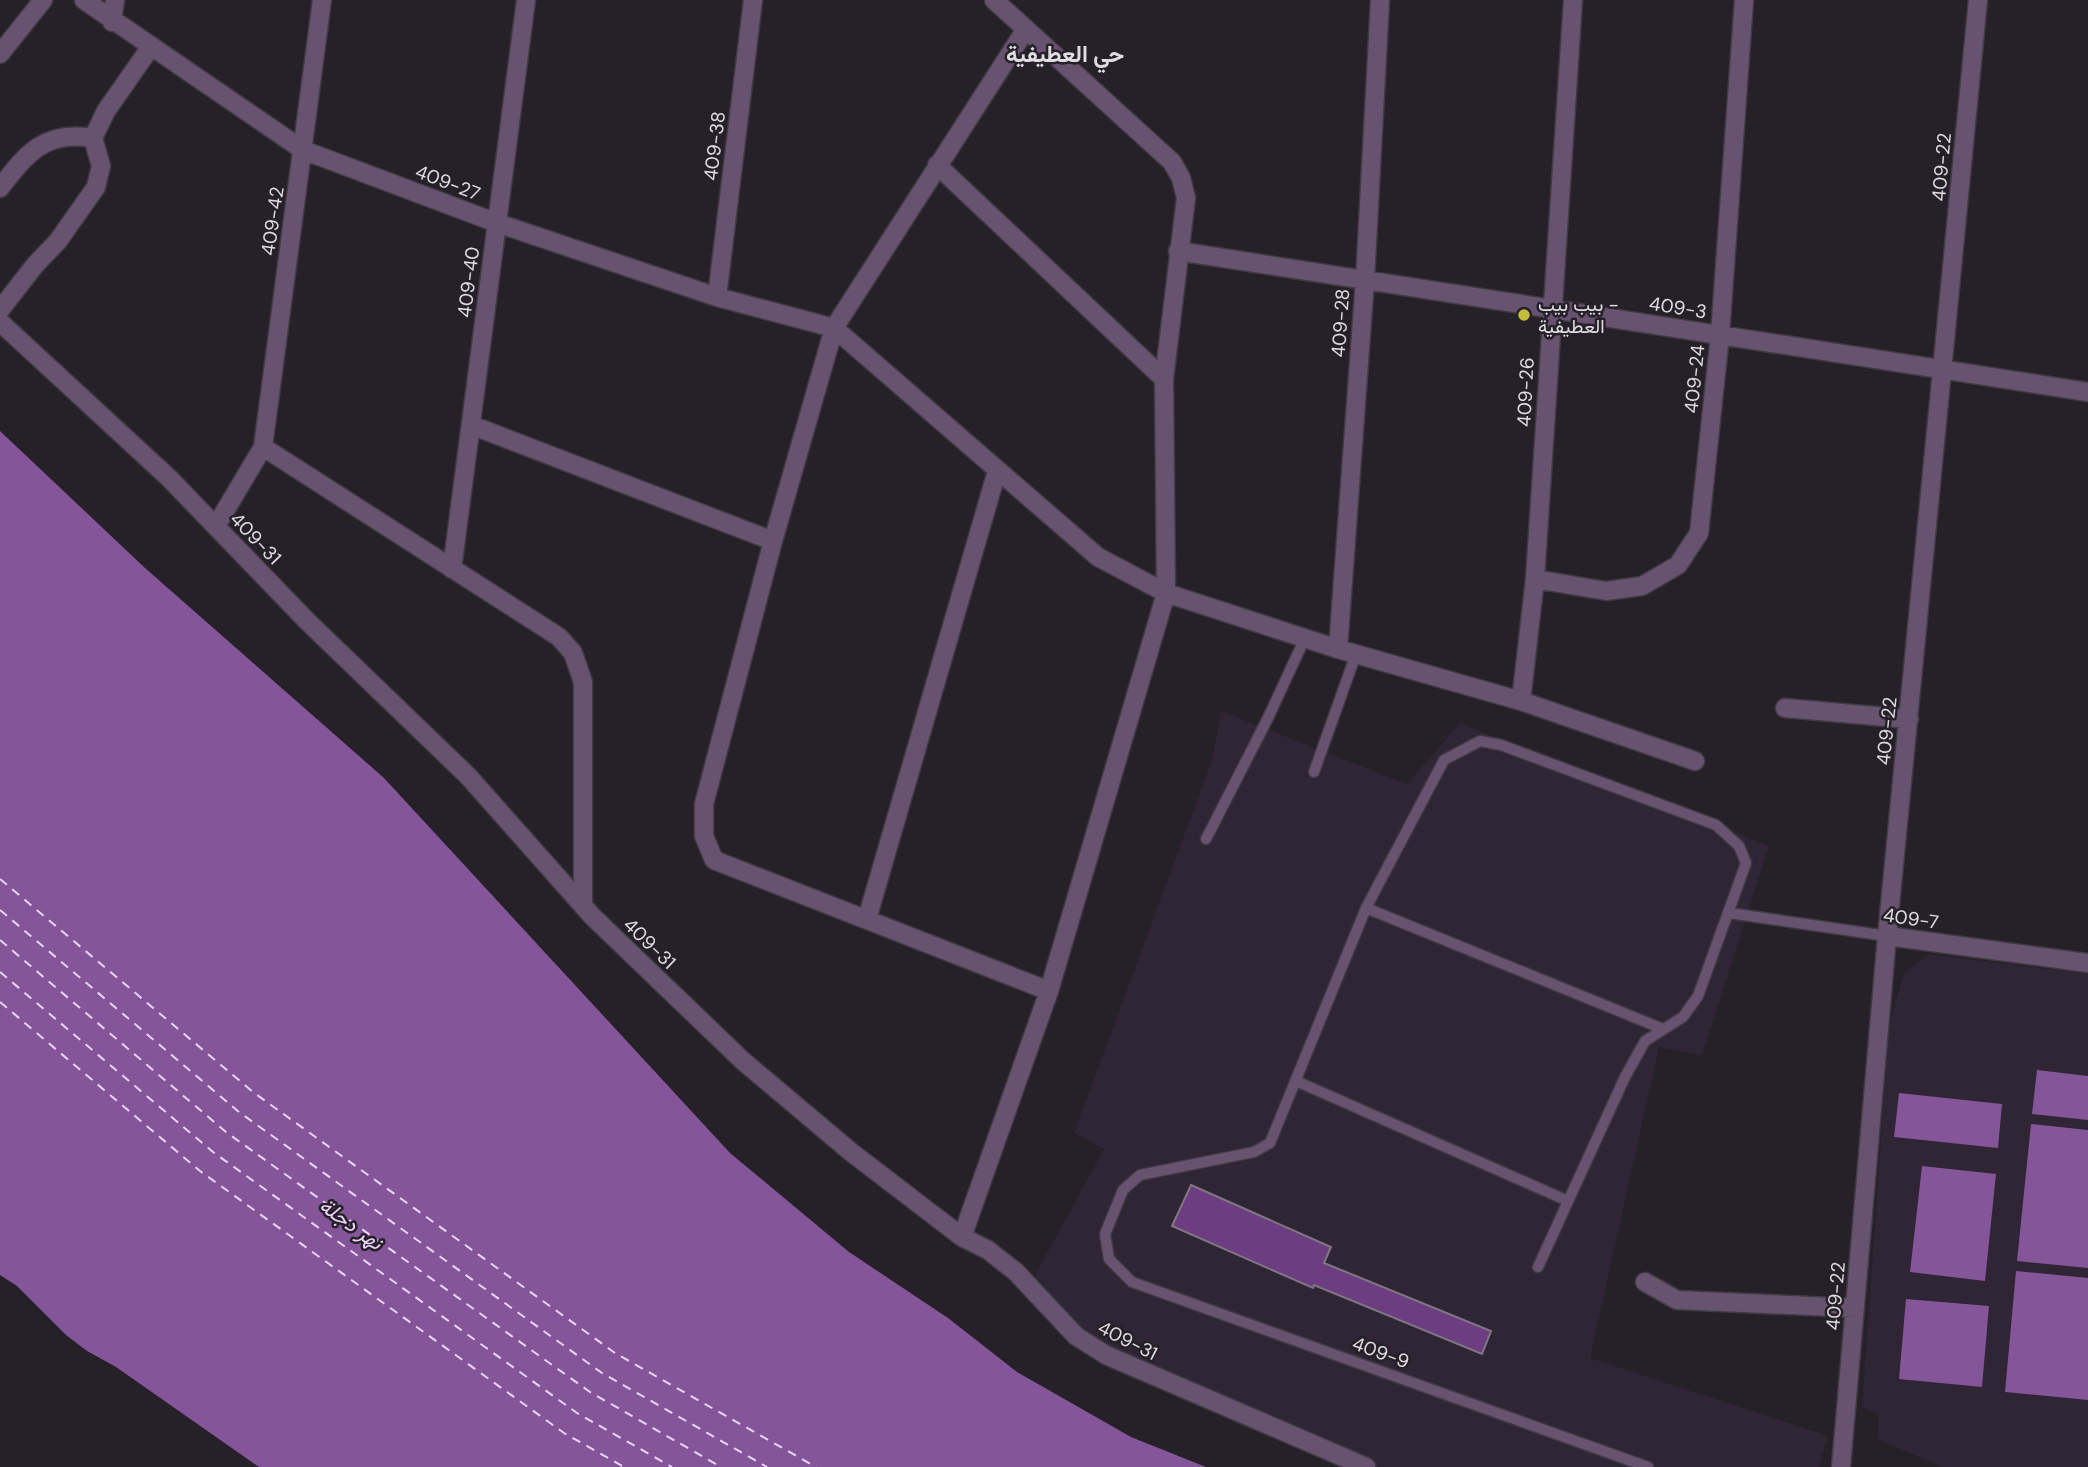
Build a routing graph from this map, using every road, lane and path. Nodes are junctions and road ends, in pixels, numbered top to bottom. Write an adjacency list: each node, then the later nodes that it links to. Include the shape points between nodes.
1 (43, 0): 15 (street)
2 (84, 0): 12 (street, 409-27)
3 (115, 0): 12 (street)
4 (322, 0): 17 (street, 409-42)
5 (526, 0): 20 (street, 409-40)
6 (753, 0): 23 (street, 409-38)
7 (994, 0): 13 (street)
8 (1380, 0): 22 (street, 409-28)
9 (1573, 0): 24 (street, 409-26)
10 (1745, 0): 28 (street, 409-24)
11 (1978, 0): 29 (street, 409-22)
12 (112, 22): 14 (street, 409-27)
13 (1026, 29): 18 (street); 21 (street, via 1172,162 1186,198)
14 (150, 48): 16 (street); 17 (street, 409-27)
15 (0, 54)
16 (93, 138): 19 (street, via 72,135 47,140 22,160); 25 (street, via 100,166 96,187 58,242)
17 (303, 150): 20 (street, 409-27); 33 (street, 409-42)
18 (937, 165): 27 (street); 30 (street)
19 (0, 188)
20 (497, 223): 23 (street, 409-27); 32 (street, 409-40)
21 (1178, 251): 22 (street, 409-3); 30 (street)
22 (1365, 280): 24 (street, 409-3); 41 (street, 409-28)
23 (717, 297): 27 (street, 409-27)
24 (1550, 309): 28 (street, 409-3); 38 (street, 409-26)
25 (0, 310)
26 (0, 321): 35 (street, 409-31)
27 (834, 328): 34 (street); 36 (street)
28 (1720, 335): 29 (street, 409-3); 38 (street, 409-24, via 1699,533 1678,565 1642,586 1606,591)
29 (1943, 370): 31 (street, 409-3); 45 (street, 409-22)
30 (1164, 379): 39 (street)
31 (2088, 392)
32 (471, 425): 36 (street); 37 (street, 409-40)
33 (263, 447): 35 (street); 37 (street)
34 (997, 471): 39 (street, via 1098,557); 52 (street)
35 (216, 527): 49 (street, 409-31, via 468,776)
36 (773, 541): 52 (street, via 704,804 704,836 714,860)
37 (452, 569): 49 (street, via 559,637 573,653 583,682)
38 (1535, 579): 43 (street, 409-26)
39 (1166, 593): 40 (street); 55 (street)
40 (1305, 638): 41 (street); 48 (lane)
41 (1338, 649): 42 (street)
42 (1356, 654): 43 (street); 47 (lane)
43 (1521, 701): 46 (street)
44 (1785, 708): 45 (street)
45 (1909, 719): 53 (street, 409-22)
46 (1695, 761)
47 (1314, 772)
48 (1206, 839)
49 (583, 906): 59 (street, 409-31, via 743,1061)
50 (1367, 908): 51 (lane, via 1444,760 1480,741 1716,825 1739,846 1746,863); 56 (lane); 57 (lane)
51 (1729, 912): 53 (lane, 409-7); 56 (lane, via 1698,996 1683,1017)
52 (867, 919): 55 (street)
53 (1887, 936): 54 (street, 409-7); 62 (street, 409-22)
54 (2087, 957)
55 (1049, 991): 59 (street)
56 (1663, 1028): 58 (lane, via 1645,1041 1625,1077)
57 (1296, 1081): 58 (lane); 64 (lane, 409-9, via 1270,1143 1254,1152 1140,1175 1123,1190 1105,1234 1110,1259 1132,1282)
58 (1568, 1201): 60 (lane)
59 (962, 1237): 63 (street, 409-31, via 1016,1272 1076,1336 1106,1355)
60 (1538, 1267)
61 (1645, 1282): 62 (street, via 1677,1300)
62 (1855, 1308): 65 (street, 409-22)
63 (1366, 1467)
64 (1648, 1467)
65 (1841, 1467)

